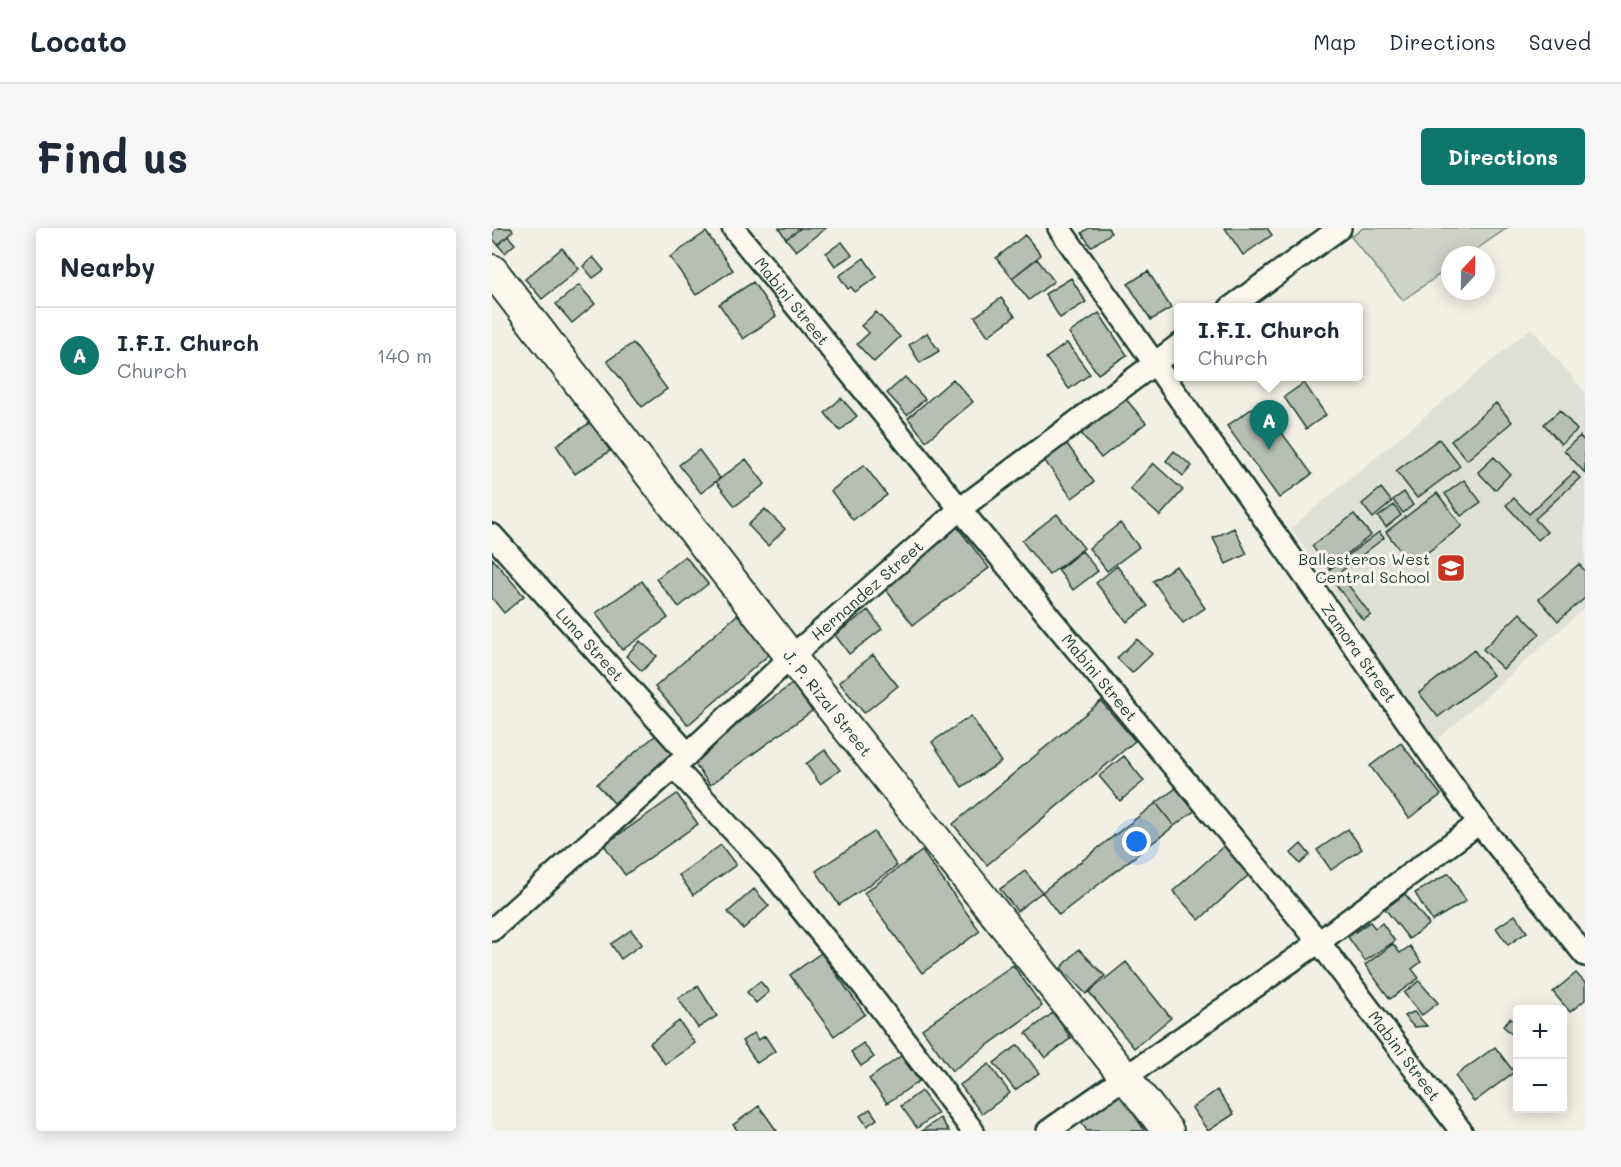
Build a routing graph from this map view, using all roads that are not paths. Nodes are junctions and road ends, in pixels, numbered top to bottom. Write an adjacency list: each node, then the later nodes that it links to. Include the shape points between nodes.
1 (733, 228): 8 (street, Mabini Street)
2 (1059, 228): 7 (street, Zamora Street)
3 (1340, 228): 5 (street)
4 (492, 270): 10 (main road, J. P. Rizal Street)
5 (1237, 303)
6 (1174, 349): 7 (street, Hernandez Street)
7 (1154, 363): 8 (street, Hernandez Street); 12 (street, Zamora Street)
8 (960, 509): 10 (street, Hernandez Street); 14 (street, Mabini Street)
9 (492, 535): 11 (street, Luna Street)
10 (791, 657): 11 (street, Hernandez Street); 16 (main road, J. P. Rizal Street)
11 (681, 761): 13 (street, Hernandez Street); 17 (street, Luna Street, via 873,998)
12 (1479, 823): 14 (street); 15 (street, Zamora Street)
13 (492, 930)
14 (1319, 942): 16 (street); 20 (street, Mabini Street)
15 (1585, 955)
16 (1125, 1075): 18 (street); 19 (main road, J. P. Rizal Street)
17 (973, 1131)
18 (1048, 1131)
19 (1168, 1131)
20 (1461, 1131)

